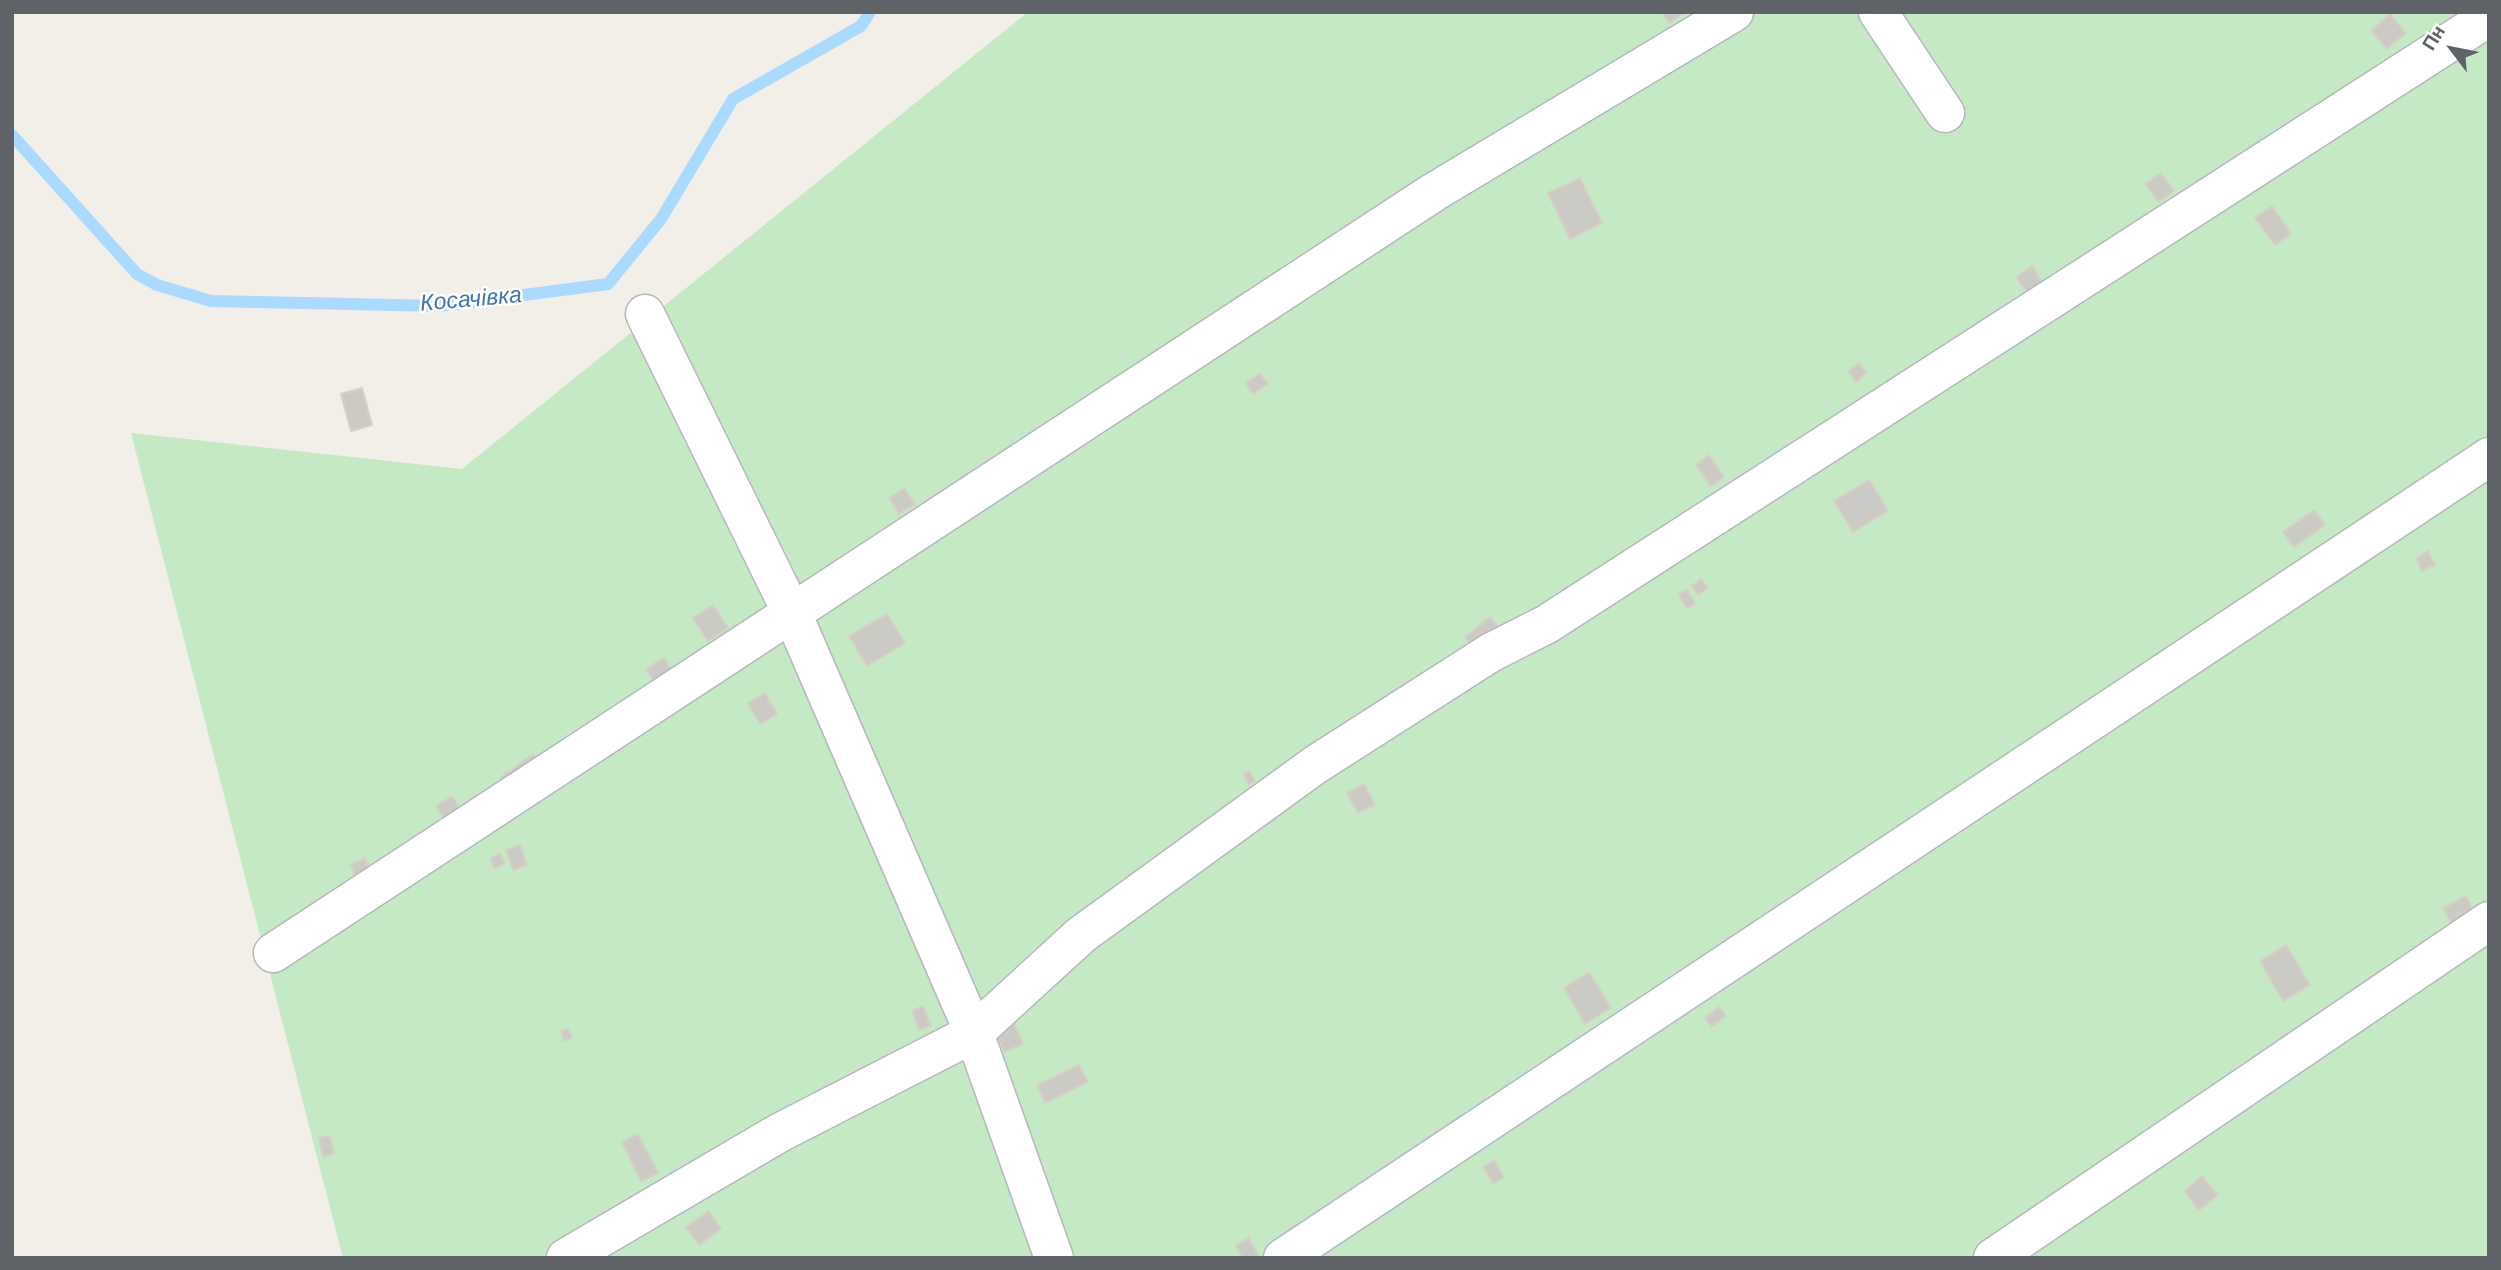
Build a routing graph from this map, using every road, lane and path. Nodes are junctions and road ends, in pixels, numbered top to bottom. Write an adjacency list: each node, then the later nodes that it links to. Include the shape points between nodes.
1 (1734, 12): 7 (street, via 1434,192)
2 (1878, 12): 4 (street)
3 (2482, 22): 10 (street, via 1547,624 1490,653 1315,765 1082,935)
4 (1945, 113)
5 (645, 314): 7 (street)
6 (2489, 457): 13 (street)
7 (792, 613): 9 (street); 10 (street)
8 (2489, 921): 14 (street)
9 (274, 953)
10 (974, 1033): 11 (street, via 779,1133); 12 (street)
11 (566, 1258)
12 (1054, 1258)
13 (1283, 1258)
14 (1993, 1258)

